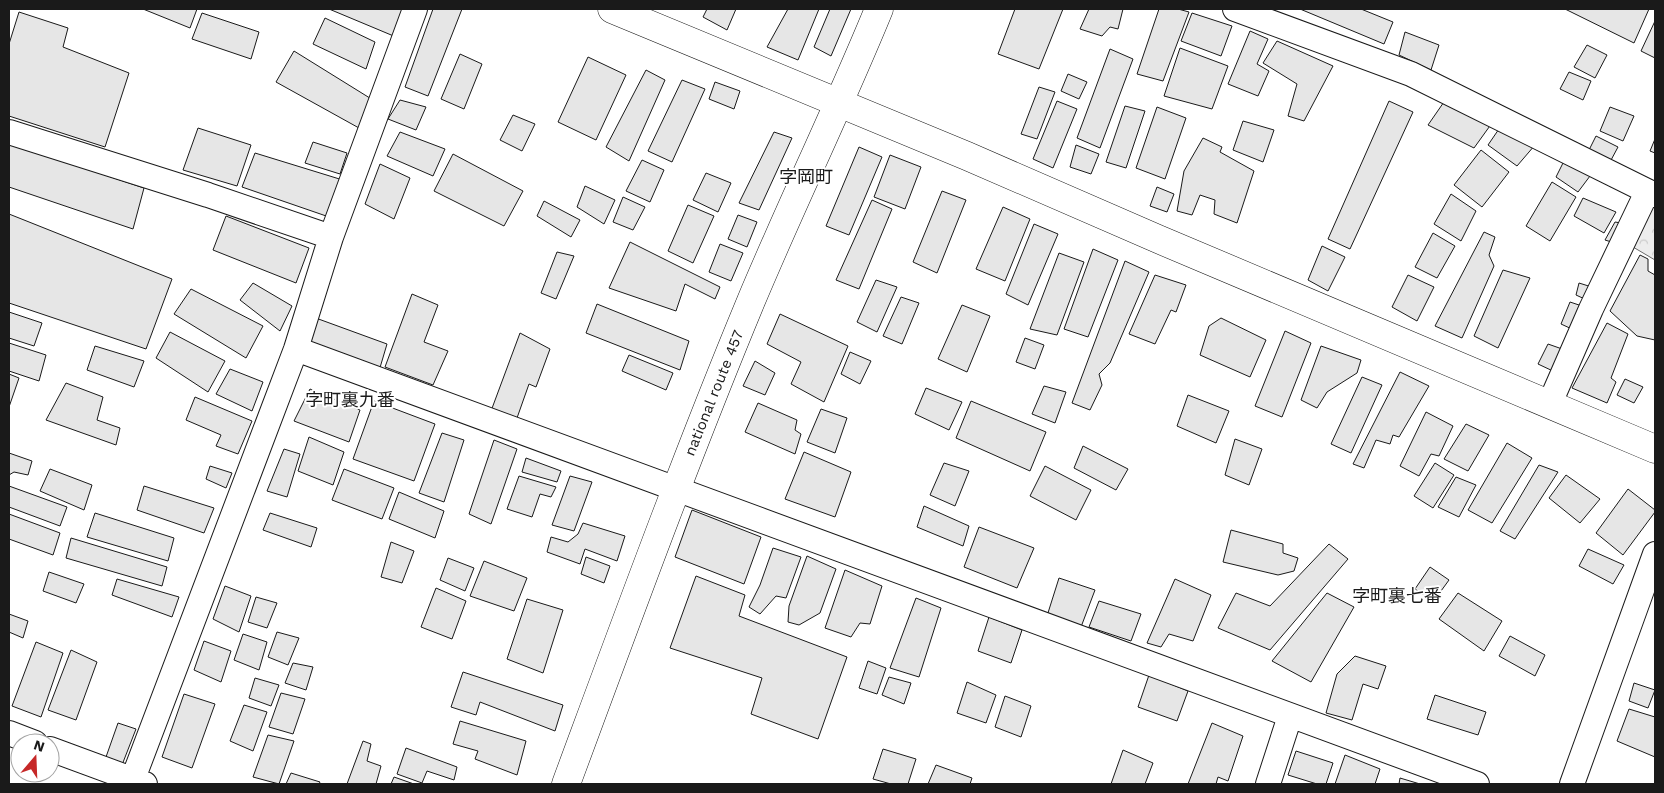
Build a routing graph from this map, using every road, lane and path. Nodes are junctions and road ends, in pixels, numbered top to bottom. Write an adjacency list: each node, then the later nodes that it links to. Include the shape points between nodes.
1 (415, 9): 8 (street)
2 (612, 9): 5 (main road)
3 (879, 9): 5 (main road, national route 457)
4 (1235, 9): 7 (street, via 1411,74)
5 (841, 103): 10 (main road); 12 (main road, national route 457, via 752,300)
6 (9, 132): 8 (street)
7 (1651, 193): 10 (street, via 1591,309)
8 (330, 237): 9 (street)
9 (296, 349): 12 (street); 16 (street)
10 (1550, 402): 11 (main road)
11 (1655, 449)
12 (675, 490): 14 (street); 17 (main road, national route 457)
13 (1655, 554): 20 (street)
14 (1290, 716): 18 (street); 19 (street)
15 (60, 752): 16 (street)
16 (136, 783)
17 (566, 784)
18 (1268, 784)
19 (1477, 784)
20 (1572, 784)

